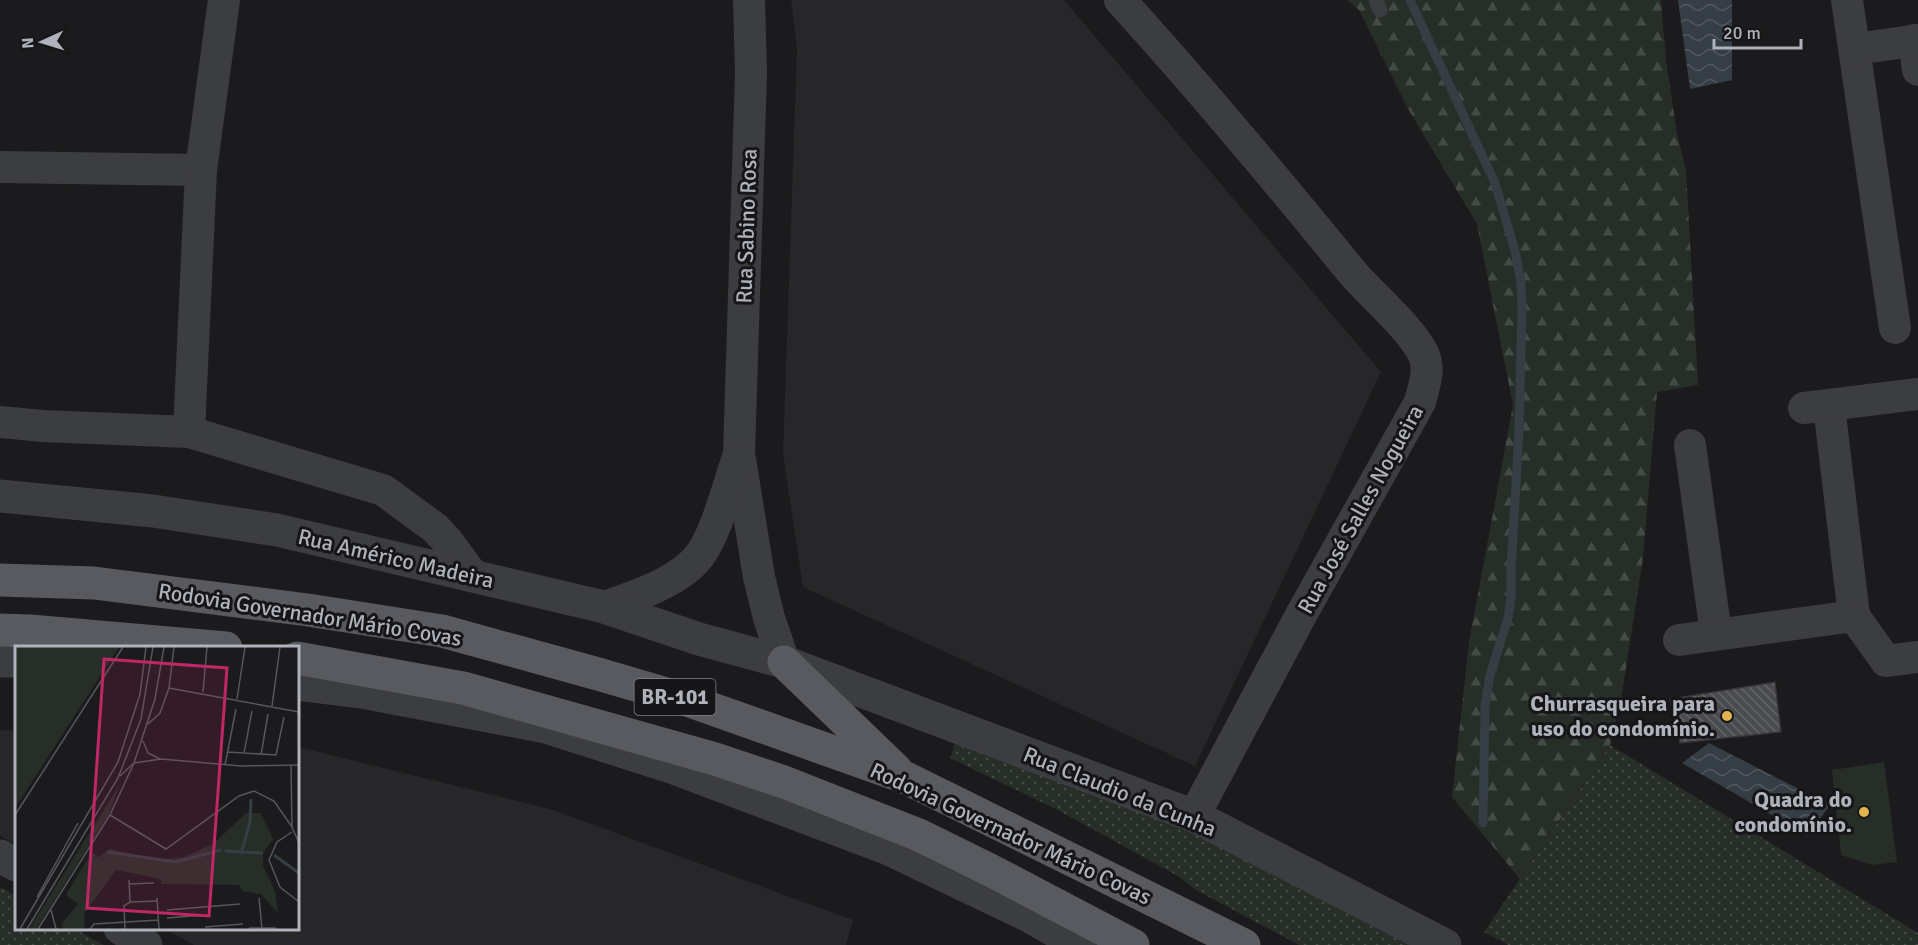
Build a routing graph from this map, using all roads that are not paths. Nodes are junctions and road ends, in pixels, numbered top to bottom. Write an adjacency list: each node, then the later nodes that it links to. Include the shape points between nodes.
1 (224, 0): 8 (street)
2 (749, 0): 14 (street, Rua Sabino Rosa, via 751,73)
3 (1120, 0): 29 (street, Rua José Salles Nogueira, via 1414,339 1428,370 1420,402)
4 (1847, 0): 5 (street)
5 (1856, 49): 6 (street); 9 (street)
6 (1917, 50)
7 (0, 167): 8 (street)
8 (201, 170): 12 (street)
9 (1895, 328)
10 (1918, 394): 19 (street, via 1816,407)
11 (0, 422): 12 (street)
12 (189, 432): 16 (street, via 383,490 435,528)
13 (1690, 445): 21 (street)
14 (739, 453): 18 (street, Rua Sabino Rosa, via 700,556 675,577); 26 (street, Rua Sabino Rosa, via 759,577)
15 (0, 495): 16 (street, Rua Américo Madeira, via 153,511 277,530)
16 (473, 576): 18 (street, Rua Américo Madeira)
17 (0, 580): 28 (main road, Rodovia Governador Mário Covas / BR-101, via 94,583 442,631 687,700)
18 (604, 607): 26 (street, Rua Américo Madeira)
19 (1854, 615): 21 (street); 24 (street, via 1886,661)
20 (0, 630): 23 (main road, Rodovia Governador Mário Covas)
21 (1716, 634): 22 (street)
22 (1678, 640)
23 (203, 646)
24 (1918, 657)
25 (298, 658): 35 (main road, Rodovia Governador Mário Covas / BR-101, via 462,688 716,759 784,782 919,835)
26 (784, 662): 28 (main road); 29 (street, Rua Claudio da Cunha)
27 (298, 684): 34 (street, via 362,692 546,727 674,768 889,849)
28 (904, 777): 36 (main road, Rodovia Governador Mário Covas / BR-101)
29 (1194, 816): 37 (street, Rua Claudio da Cunha)
30 (0, 856): 31 (street)
31 (15, 864)
32 (123, 930): 33 (street)
33 (147, 945)
34 (1080, 945)
35 (1133, 945)
36 (1244, 945)
37 (1445, 945)

